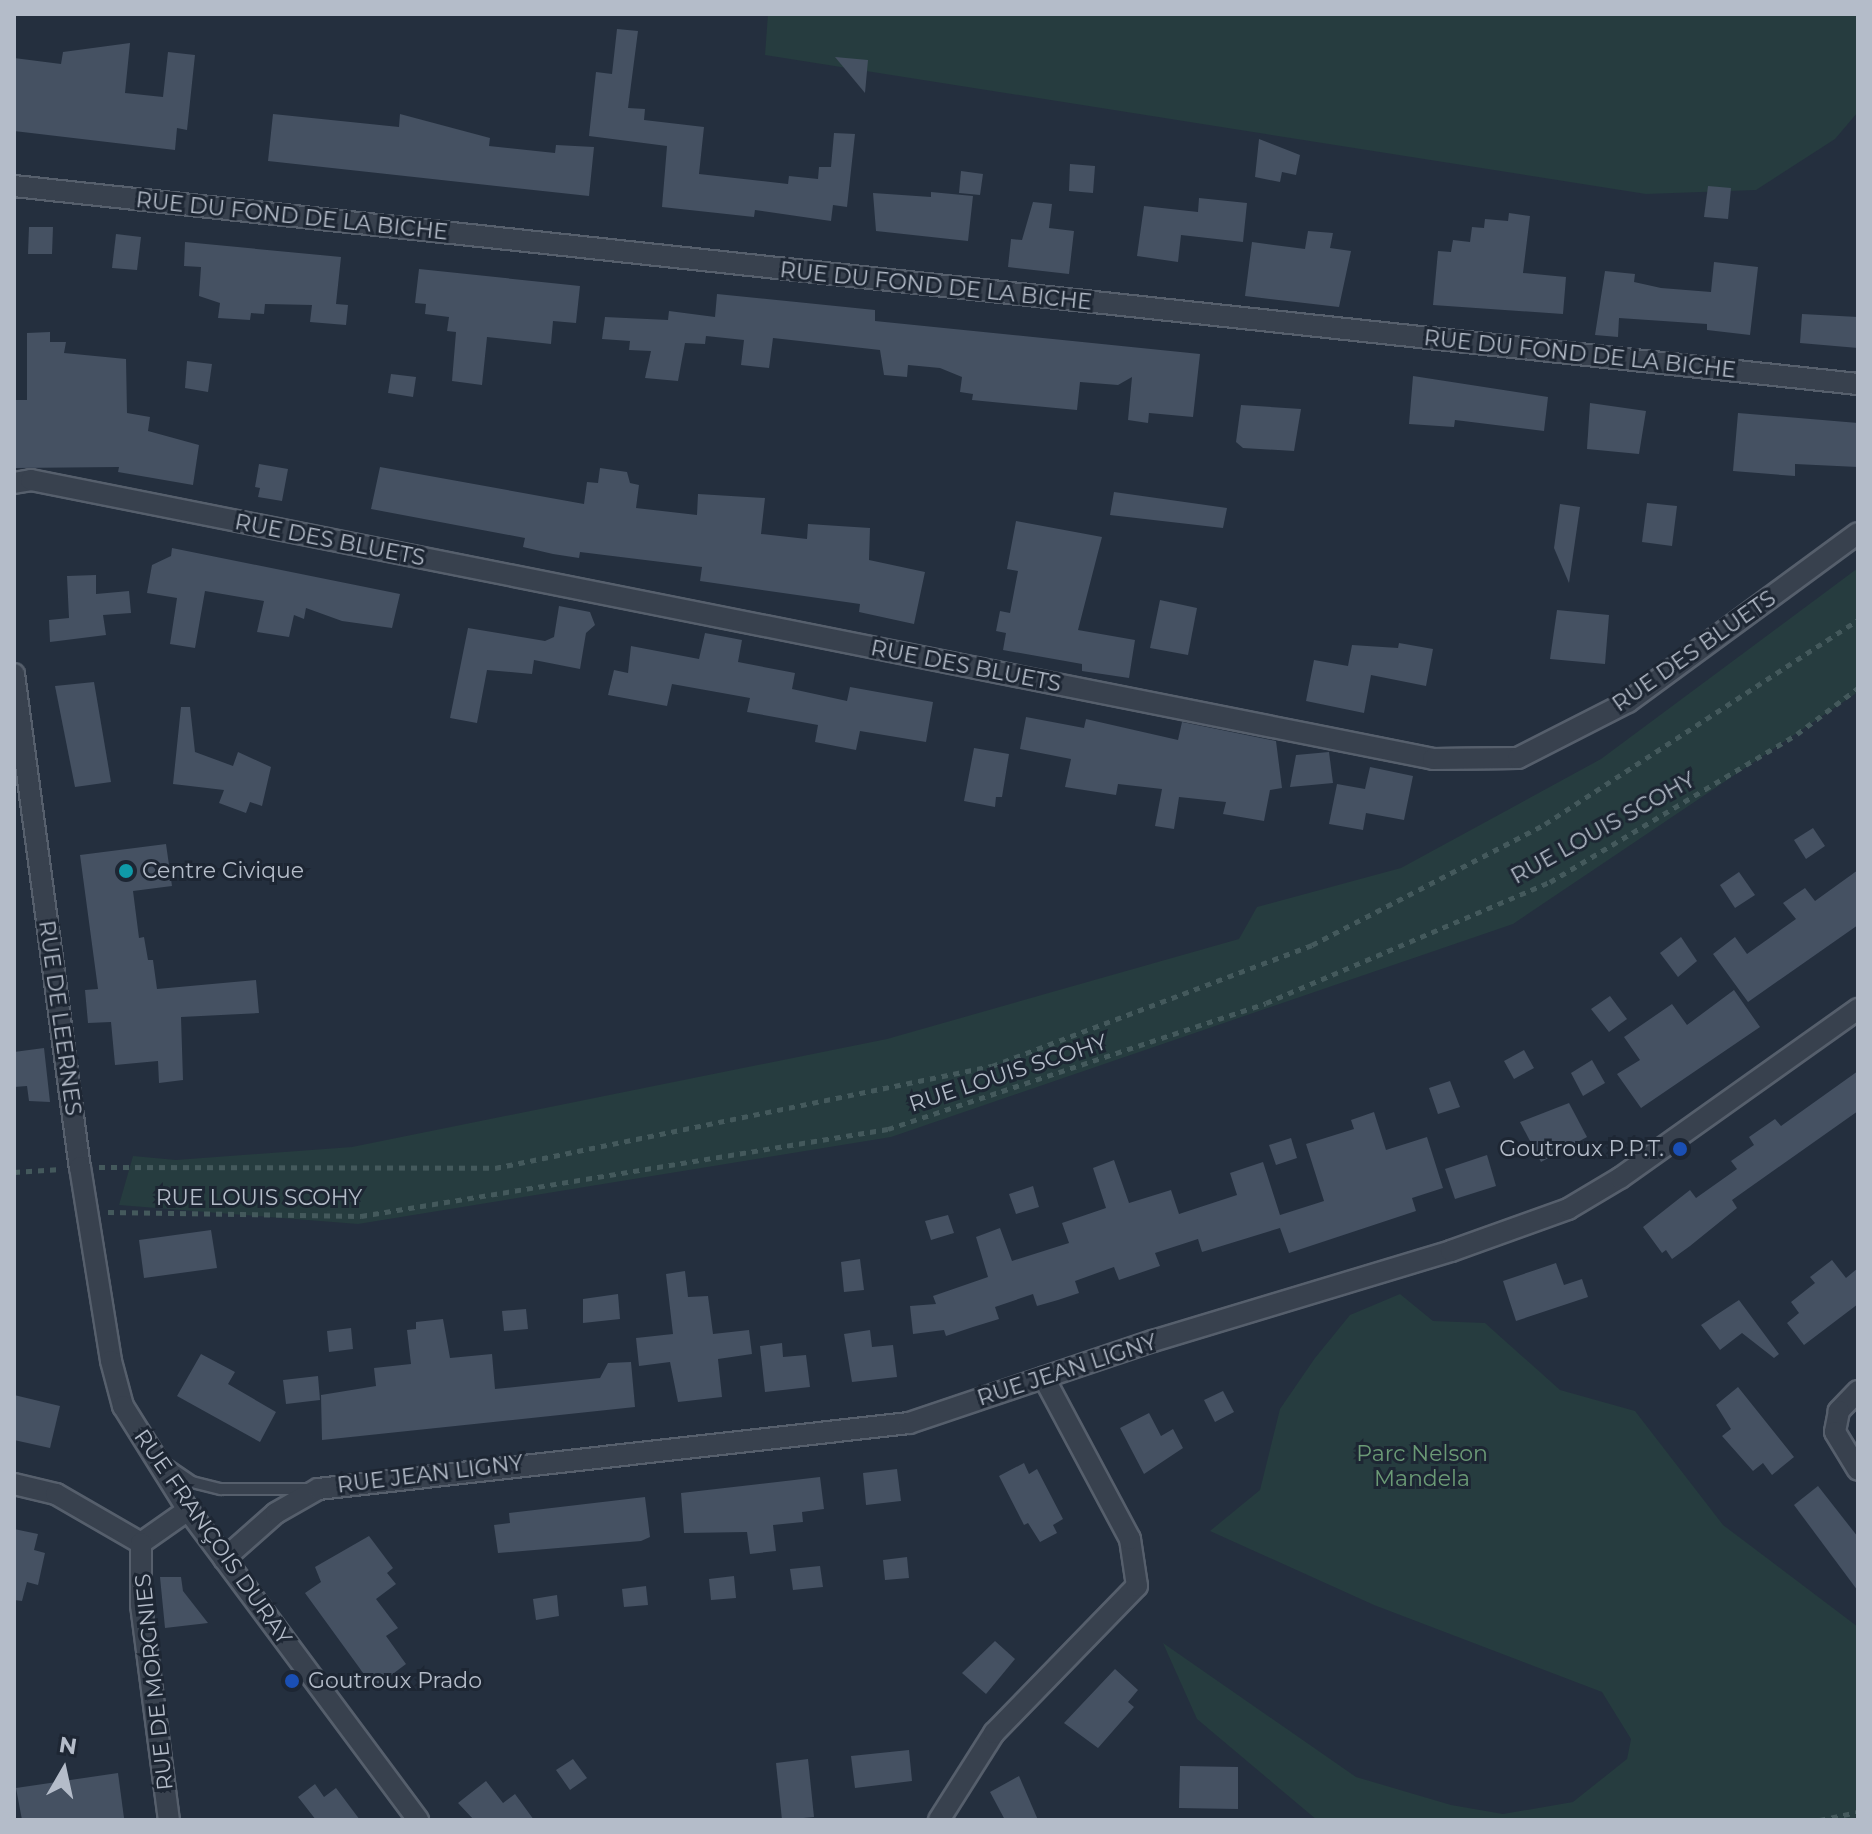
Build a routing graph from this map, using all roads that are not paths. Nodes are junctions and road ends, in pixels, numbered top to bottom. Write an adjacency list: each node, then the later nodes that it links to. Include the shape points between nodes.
1 (14, 186): 2 (street, RUE DU FOND DE LA BICHE)
2 (1858, 384)
3 (14, 483): 4 (street, RUE DES BLUETS, via 47,483 1433,759 1518,758 1628,702)
4 (1858, 533)
5 (14, 674): 7 (street, RUE DE LEERNES)
6 (1858, 1009): 8 (street, RUE JEAN LIGNY, via 1620,1178 1568,1209 1451,1251)
7 (111, 1361): 10 (street, RUE FRANÇOIS DURAY, via 123,1406)
8 (1044, 1378): 13 (street, RUE JEAN LIGNY, via 909,1423); 19 (street, via 1130,1539 1137,1586 994,1733)
9 (1858, 1391): 11 (street, via 1839,1411 1835,1432)
10 (144, 1446): 13 (lane, via 192,1482 221,1489); 14 (street, RUE FRANÇOIS DURAY)
11 (1858, 1470)
12 (14, 1484): 15 (street, via 56,1494)
13 (318, 1489): 16 (street, RUE JEAN LIGNY, via 276,1513)
14 (188, 1510): 15 (street); 16 (street, RUE FRANÇOIS DURAY)
15 (141, 1543): 17 (street, RUE DE MORGNIES, via 141,1605)
16 (224, 1559): 18 (street, RUE FRANÇOIS DURAY)
17 (169, 1820)
18 (418, 1820)
19 (939, 1820)

